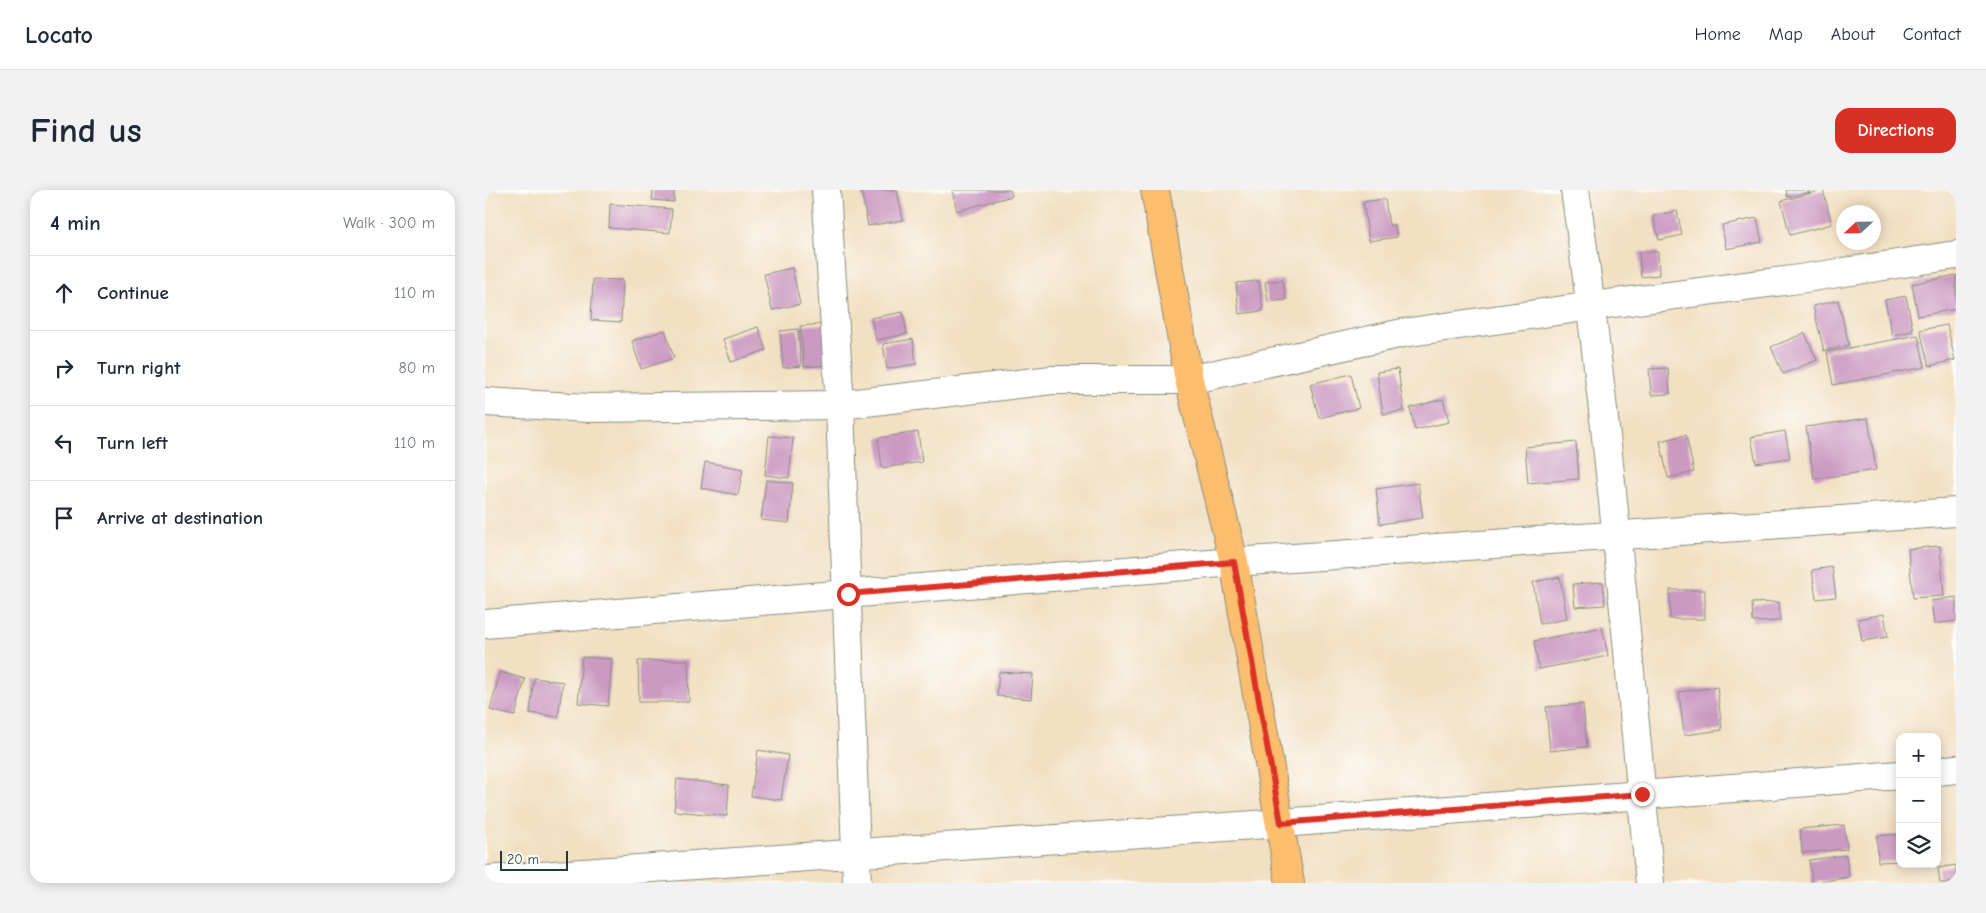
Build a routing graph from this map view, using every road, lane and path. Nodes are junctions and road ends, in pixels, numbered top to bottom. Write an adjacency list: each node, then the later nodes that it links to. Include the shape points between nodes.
1 (826, 190): 8 (street)
2 (1155, 190): 6 (main road)
3 (1575, 190): 5 (street)
4 (1956, 255): 5 (street)
5 (1591, 306): 6 (street, via 1403,333); 10 (street)
6 (1189, 380): 8 (street, via 1052,380); 11 (main road)
7 (485, 402): 8 (street, via 589,408)
8 (840, 405): 12 (street)
9 (1956, 512): 10 (street)
10 (1618, 536): 11 (street); 17 (street)
11 (1234, 562): 12 (street); 18 (main road)
12 (848, 594): 13 (street); 19 (street)
13 (485, 624)
14 (1956, 769): 15 (street)
15 (1941, 771)
16 (1896, 775): 17 (street)
17 (1642, 794): 18 (street); 23 (street)
18 (1281, 823): 19 (street); 22 (main road)
19 (857, 854): 20 (street); 21 (street)
20 (485, 880)
21 (857, 883)
22 (1290, 883)
23 (1650, 883)

